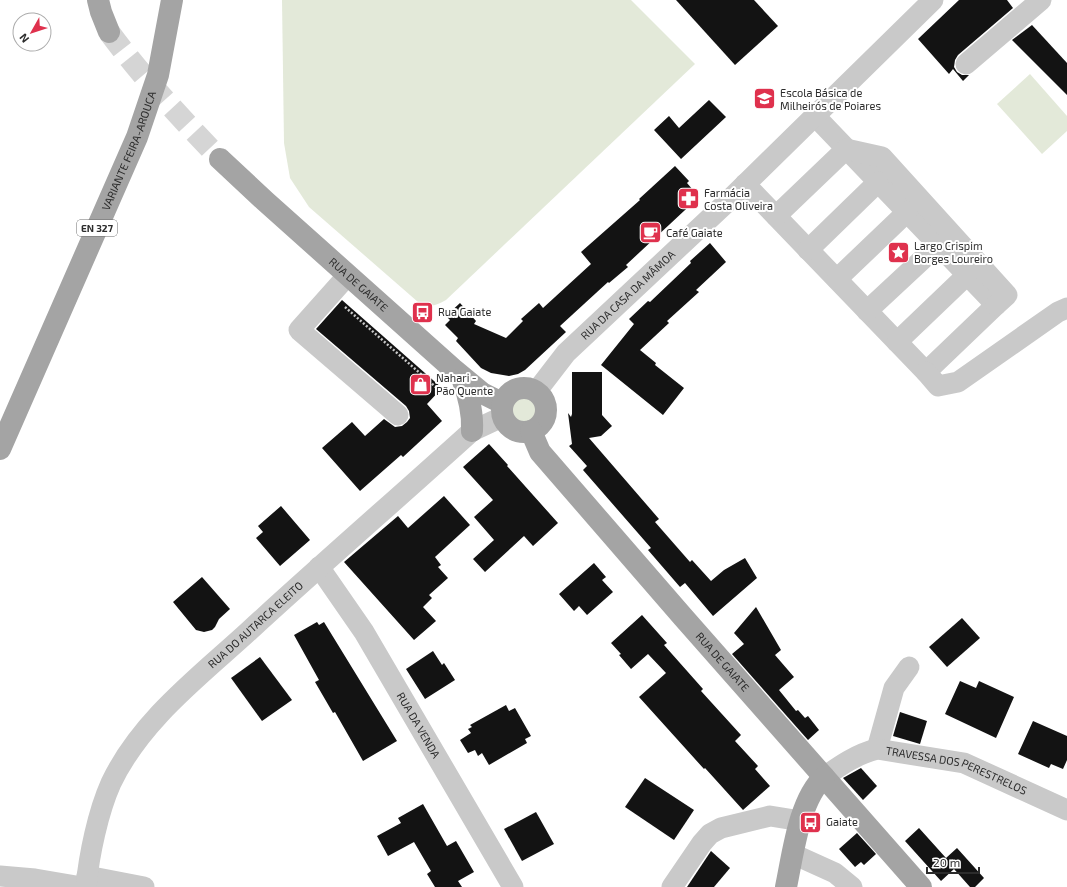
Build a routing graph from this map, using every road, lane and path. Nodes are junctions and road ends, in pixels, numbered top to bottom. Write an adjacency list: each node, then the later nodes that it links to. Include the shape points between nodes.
1 (98, 0): 5 (main road)
2 (172, 0): 34 (main road, VARIANTE FEIRA-AROUCA / EN 327, via 158,75 137,137)
3 (933, 0): 7 (street, RUA DA CASA DA MÂMOA)
4 (1041, 0): 6 (street)
5 (109, 32)
6 (966, 64)
7 (814, 116): 8 (street); 11 (street, RUA DA CASA DA MÂMOA)
8 (846, 149): 10 (street); 13 (street); 20 (street, via 882,157 1007,295)
9 (220, 159): 16 (main road, RUA DE GAIATE)
10 (878, 182): 12 (street); 15 (street)
11 (745, 184): 13 (street); 29 (street, RUA DA CASA DA MÂMOA, via 571,348)
12 (907, 212): 14 (street); 18 (street)
13 (776, 216): 15 (street)
14 (938, 245): 17 (street); 22 (street)
15 (808, 250): 18 (street)
16 (348, 275): 25 (main road, RUA DE GAIATE); 31 (street, via 299,330)
17 (967, 275): 20 (street); 23 (street)
18 (837, 280): 22 (street)
19 (341, 303): 27 (path)
20 (996, 305): 24 (street)
21 (1067, 308): 24 (street, via 958,382 938,386)
22 (867, 311): 23 (street)
23 (896, 342): 24 (street)
24 (926, 372)
25 (462, 378): 30 (main road, RUA DE GAIATE); 32 (main road, via 470,398)
26 (436, 381): 27 (path)
27 (433, 384): 28 (path)
28 (439, 390)
29 (536, 392): 30 (main road, via 530,389 516,389 505,397); 33 (main road, via 541,396 546,410 542,423)
30 (502, 410): 32 (street, RUA DO AUTARCA ELEITO); 33 (main road, RUA DE GAIATE, via 506,424 511,429 517,432)
31 (398, 414)
32 (472, 431): 35 (street, RUA DO AUTARCA ELEITO)
33 (531, 432): 38 (main road, RUA DE GAIATE, via 540,452)
34 (0, 449)
35 (319, 567): 43 (street, RUA DO AUTARCA ELEITO, via 152,721 112,782 100,814); 45 (street, RUA DA VENDA, via 364,632)
36 (909, 667): 37 (street, via 894,688)
37 (877, 749): 38 (street, TRAVESSA DOS PERESTRELOS, via 846,762); 39 (street, TRAVESSA DOS PERESTRELOS, via 964,762)
38 (824, 777): 40 (main road, via 807,800); 49 (main road, RUA DE GAIATE)
39 (1067, 810)
40 (801, 821): 41 (main road); 46 (street, via 770,816 720,828 710,834)
41 (793, 854): 47 (main road); 48 (street, via 835,872)
42 (0, 876): 43 (street)
43 (85, 883): 44 (street)
44 (144, 887)
45 (513, 887)
46 (672, 887)
47 (786, 887)
48 (852, 887)
49 (921, 887)

